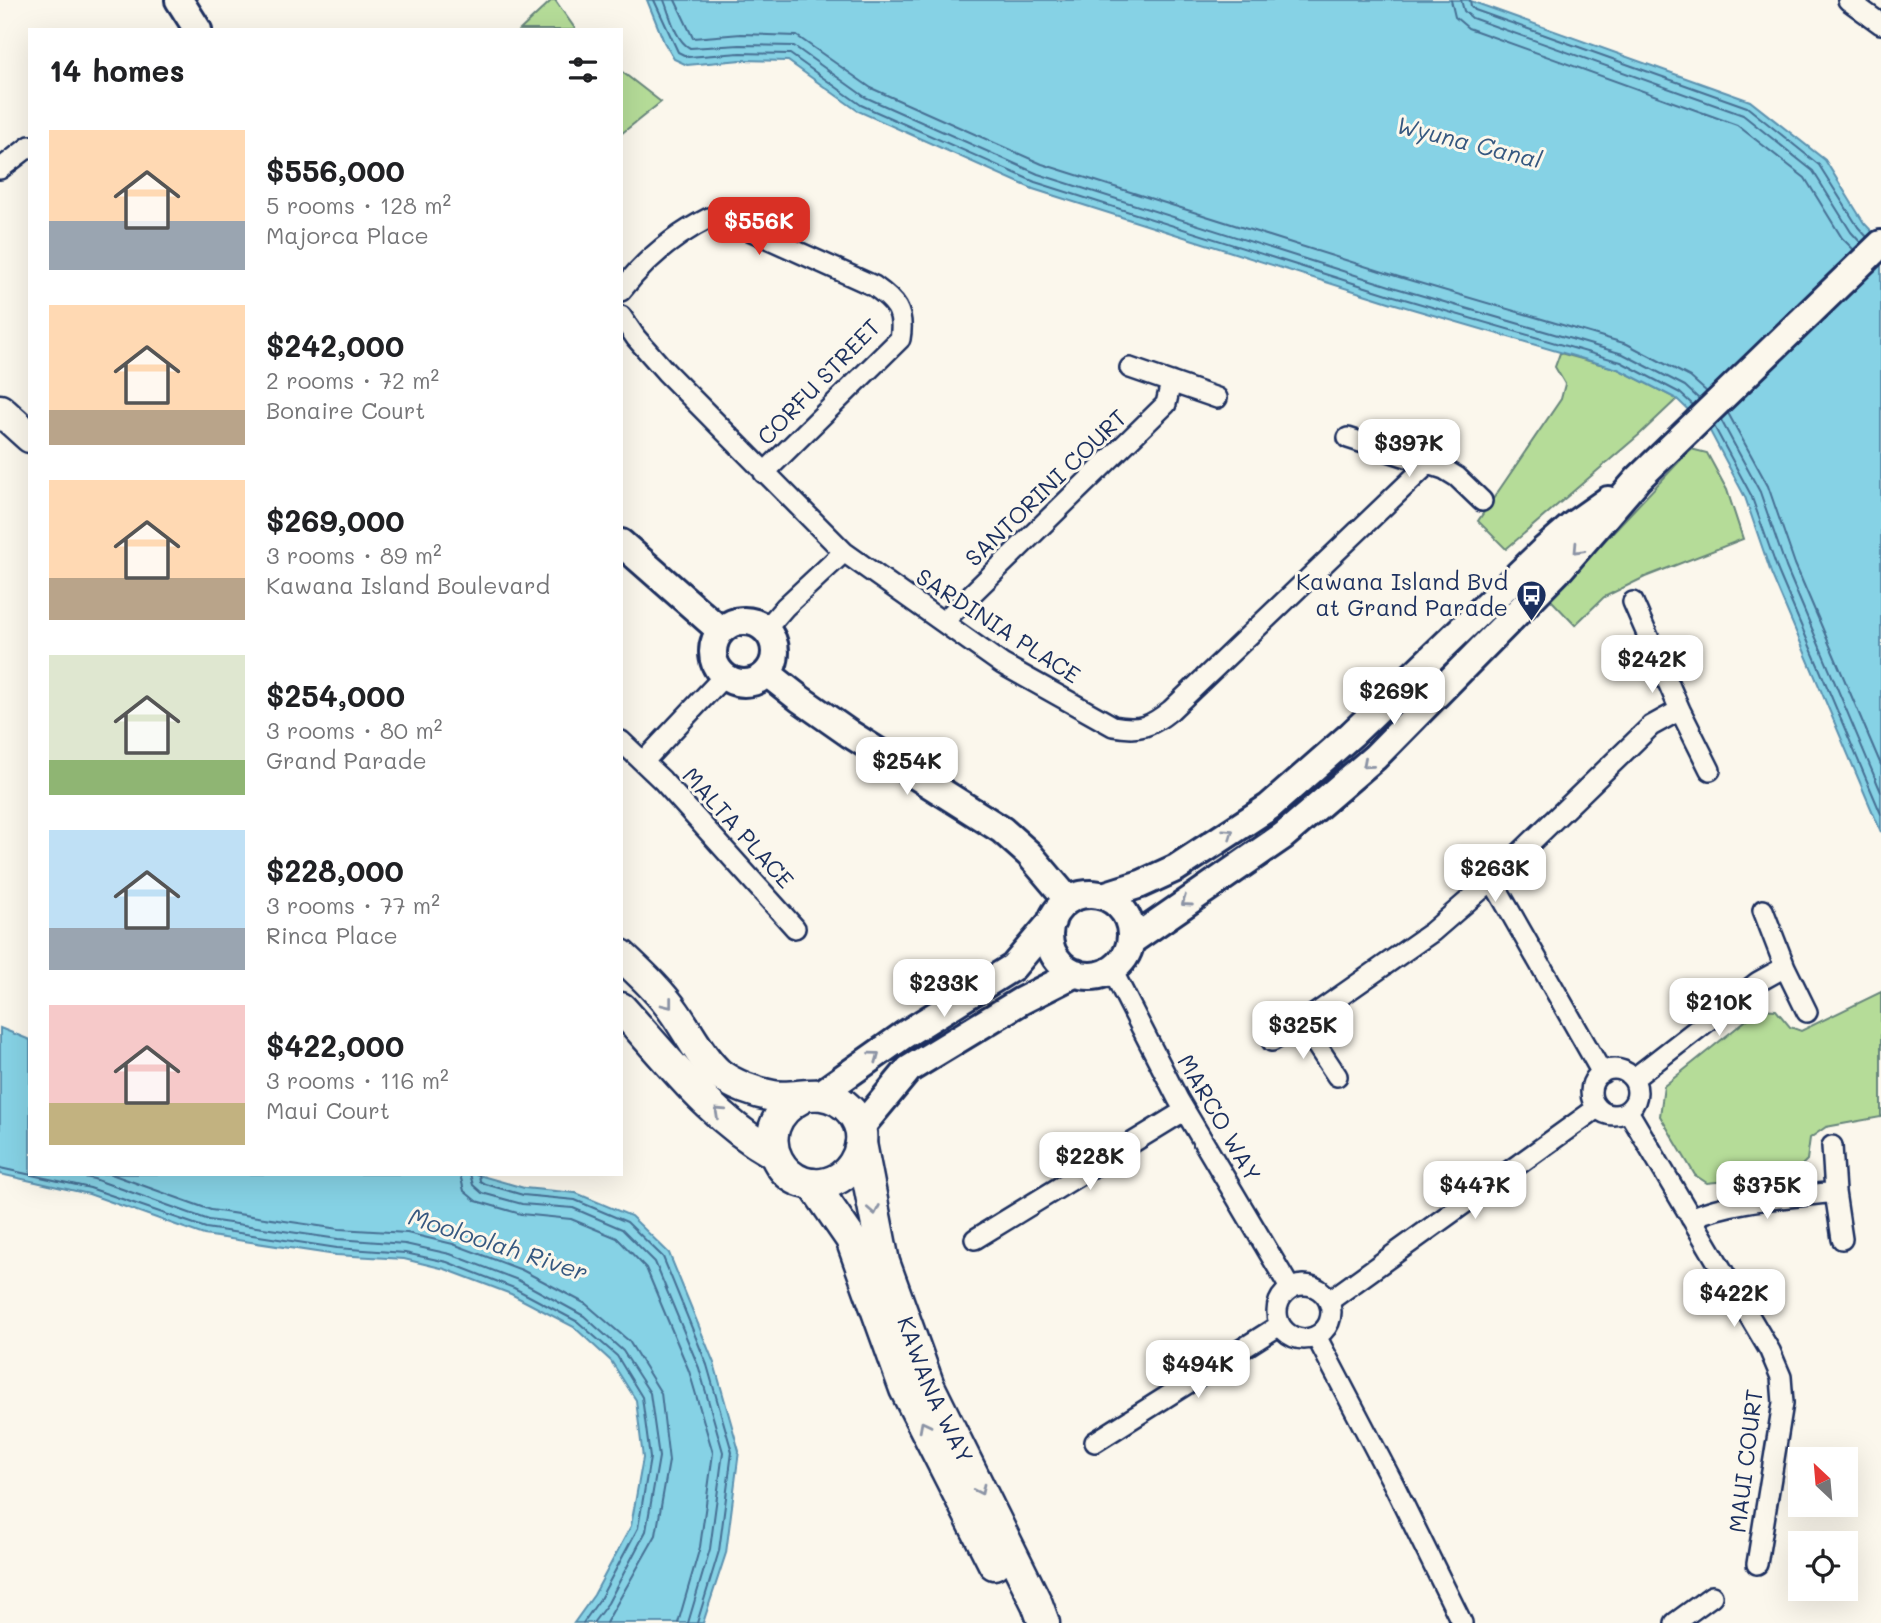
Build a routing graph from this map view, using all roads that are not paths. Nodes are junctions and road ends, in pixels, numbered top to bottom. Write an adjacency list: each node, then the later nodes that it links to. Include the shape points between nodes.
1 (179, 0): 4 (main road)
2 (1848, 0): 3 (street)
3 (1881, 24)
4 (197, 28)
5 (28, 150): 6 (street)
6 (2, 164)
7 (1881, 244): 18 (main road)
8 (623, 288): 17 (street, CORFU STREET, via 682,232 709,218 736,224 874,286 894,300 903,322 900,339)
9 (623, 319): 17 (street, SARDINIA PLACE, via 666,372)
10 (1130, 368): 11 (street)
11 (1171, 382): 12 (street); 23 (street, SANTORINI COURT, via 1166,404)
12 (1217, 398)
13 (0, 410): 14 (main road)
14 (28, 435)
15 (1348, 438): 16 (street)
16 (1428, 464): 19 (street, via 1457,477); 23 (street, SARDINIA PLACE, via 1152,725 1113,726 1002,664)
17 (764, 473): 21 (street, SARDINIA PLACE)
18 (1638, 479): 33 (main road, one-way to 18, via 1176,868 1269,807 1544,550); 38 (main road, one-way to 38, via 1561,568 1375,757 1283,836)
19 (1482, 500)
20 (623, 545): 25 (main road)
21 (844, 552): 23 (street, SARDINIA PLACE); 24 (street)
22 (1633, 602): 28 (street)
23 (943, 622)
24 (766, 629): 25 (main road, via 738,621); 26 (main road, via 775,646)
25 (721, 631): 27 (main road, via 713,654)
26 (767, 673): 27 (main road, via 742,683); 34 (main road, via 850,734 1002,830)
27 (724, 676): 30 (street)
28 (1680, 710): 31 (street); 32 (street, via 1651,726)
29 (623, 743): 30 (street, MALTA PLACE)
30 (644, 761): 37 (street, MALTA PLACE)
31 (1710, 770)
32 (1492, 880): 45 (street, via 1432,932); 47 (street)
33 (1103, 896): 34 (main road); 38 (main road, via 1125,912)
34 (1069, 900): 36 (main road)
35 (1763, 910): 40 (street)
36 (1052, 921): 42 (main road, via 1051,948 1065,968); 50 (main road, one-way to 36, via 1013,967)
37 (795, 928)
38 (1130, 941): 41 (main road)
39 (623, 957): 50 (main road, one-way to 50, via 656,988 720,1074 774,1096)
40 (1785, 967): 44 (street); 49 (street, via 1758,982)
41 (1112, 970): 42 (main road, via 1101,975); 52 (street, MARCO WAY)
42 (1076, 973): 54 (main road, via 909,1069)
43 (623, 1010): 56 (main road, one-way to 43, via 746,1138)
44 (1807, 1012)
45 (1302, 1023): 46 (street); 48 (street)
46 (1272, 1041)
47 (1602, 1073): 49 (street, via 1615,1069); 51 (street, via 1591,1089)
48 (1337, 1076)
49 (1633, 1079): 53 (street, via 1636,1099)
50 (811, 1096): 54 (main road, via 835,1099 846,1106); 56 (main road, via 782,1111 772,1135)
51 (1597, 1108): 53 (street, via 1609,1115); 63 (street)
52 (1184, 1111): 60 (street); 62 (street, MARCO WAY)
53 (1628, 1111): 59 (street, MAUI COURT)
54 (860, 1135): 57 (main road, via 858,1157 850,1169 827,1183); 70 (main road, KAWANA WAY, one-way to 70, via 884,1262 916,1356)
55 (1832, 1146): 58 (street)
56 (774, 1153): 57 (main road, via 786,1172)
57 (813, 1184): 69 (main road, KAWANA WAY, one-way to 57, via 905,1389 850,1238)
58 (1835, 1192): 59 (street, via 1731,1205); 61 (street)
59 (1691, 1218): 67 (street, MAUI COURT, via 1781,1377 1783,1404)
60 (975, 1238)
61 (1842, 1239)
62 (1290, 1288): 63 (street, via 1307,1285 1324,1293); 64 (street, via 1279,1300)
63 (1329, 1301): 65 (street, via 1328,1324)
64 (1280, 1325): 65 (street, via 1292,1336); 66 (street)
65 (1316, 1336): 71 (street)
66 (1095, 1442)
67 (1757, 1564)
68 (1712, 1596): 72 (street)
69 (1024, 1623)
70 (1044, 1623)
71 (1462, 1623)
72 (1675, 1623)

